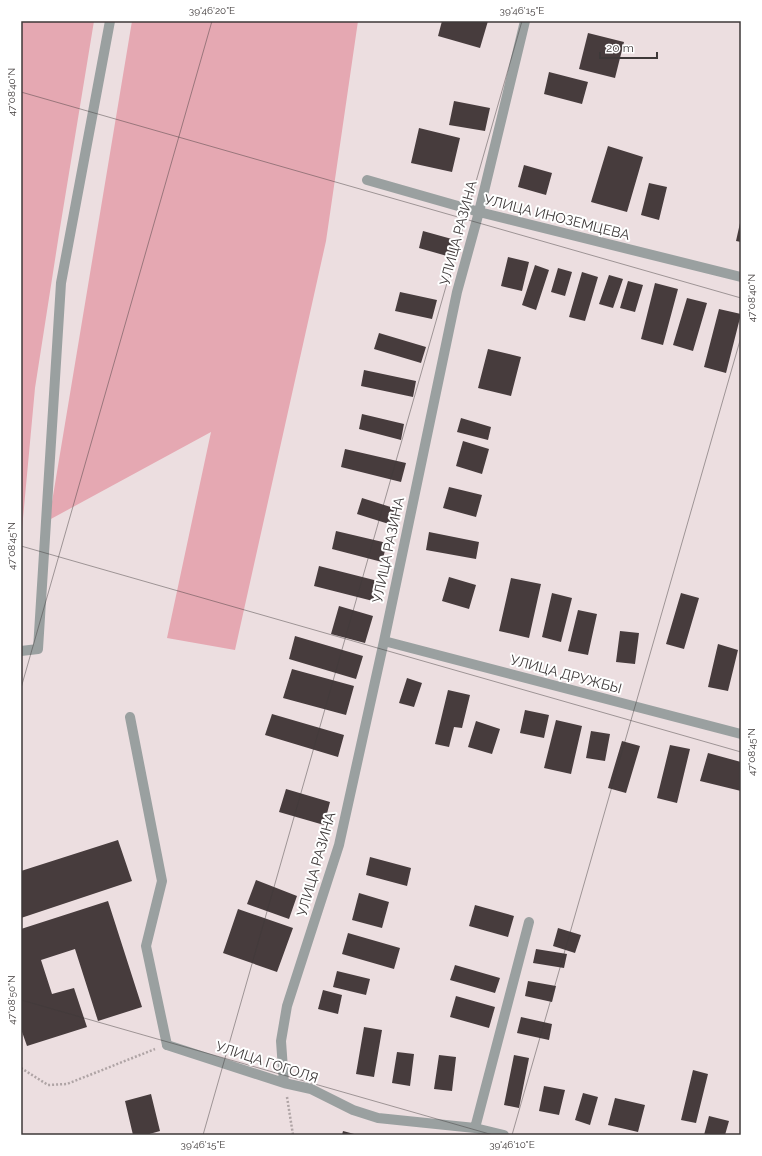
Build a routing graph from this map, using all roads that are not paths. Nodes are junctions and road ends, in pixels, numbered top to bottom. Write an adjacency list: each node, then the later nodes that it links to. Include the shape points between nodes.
1 (110, 21): 7 (street, via 61,283 38,648)
2 (525, 21): 4 (street, УЛИЦА РАЗИНА)
3 (367, 180): 4 (street, УЛИЦА ИНОЗЕМЦЕВА)
4 (479, 212): 5 (street, УЛИЦА ИНОЗЕМЦЕВА); 6 (street, УЛИЦА РАЗИНА, via 440,366)
5 (741, 277)
6 (384, 641): 9 (street, УЛИЦА ДРУЖБЫ); 11 (street, УЛИЦА РАЗИНА, via 339,845 287,1006 281,1041)
7 (21, 651)
8 (130, 717): 11 (street, УЛИЦА ГОГОЛЯ, via 162,881 146,946 167,1044)
9 (741, 734)
10 (529, 922): 12 (street)
11 (284, 1083): 12 (street, УЛИЦА ГОГОЛЯ, via 311,1089 353,1110 378,1118)
12 (475, 1128): 13 (street, УЛИЦА ГОГОЛЯ)
13 (504, 1135)

